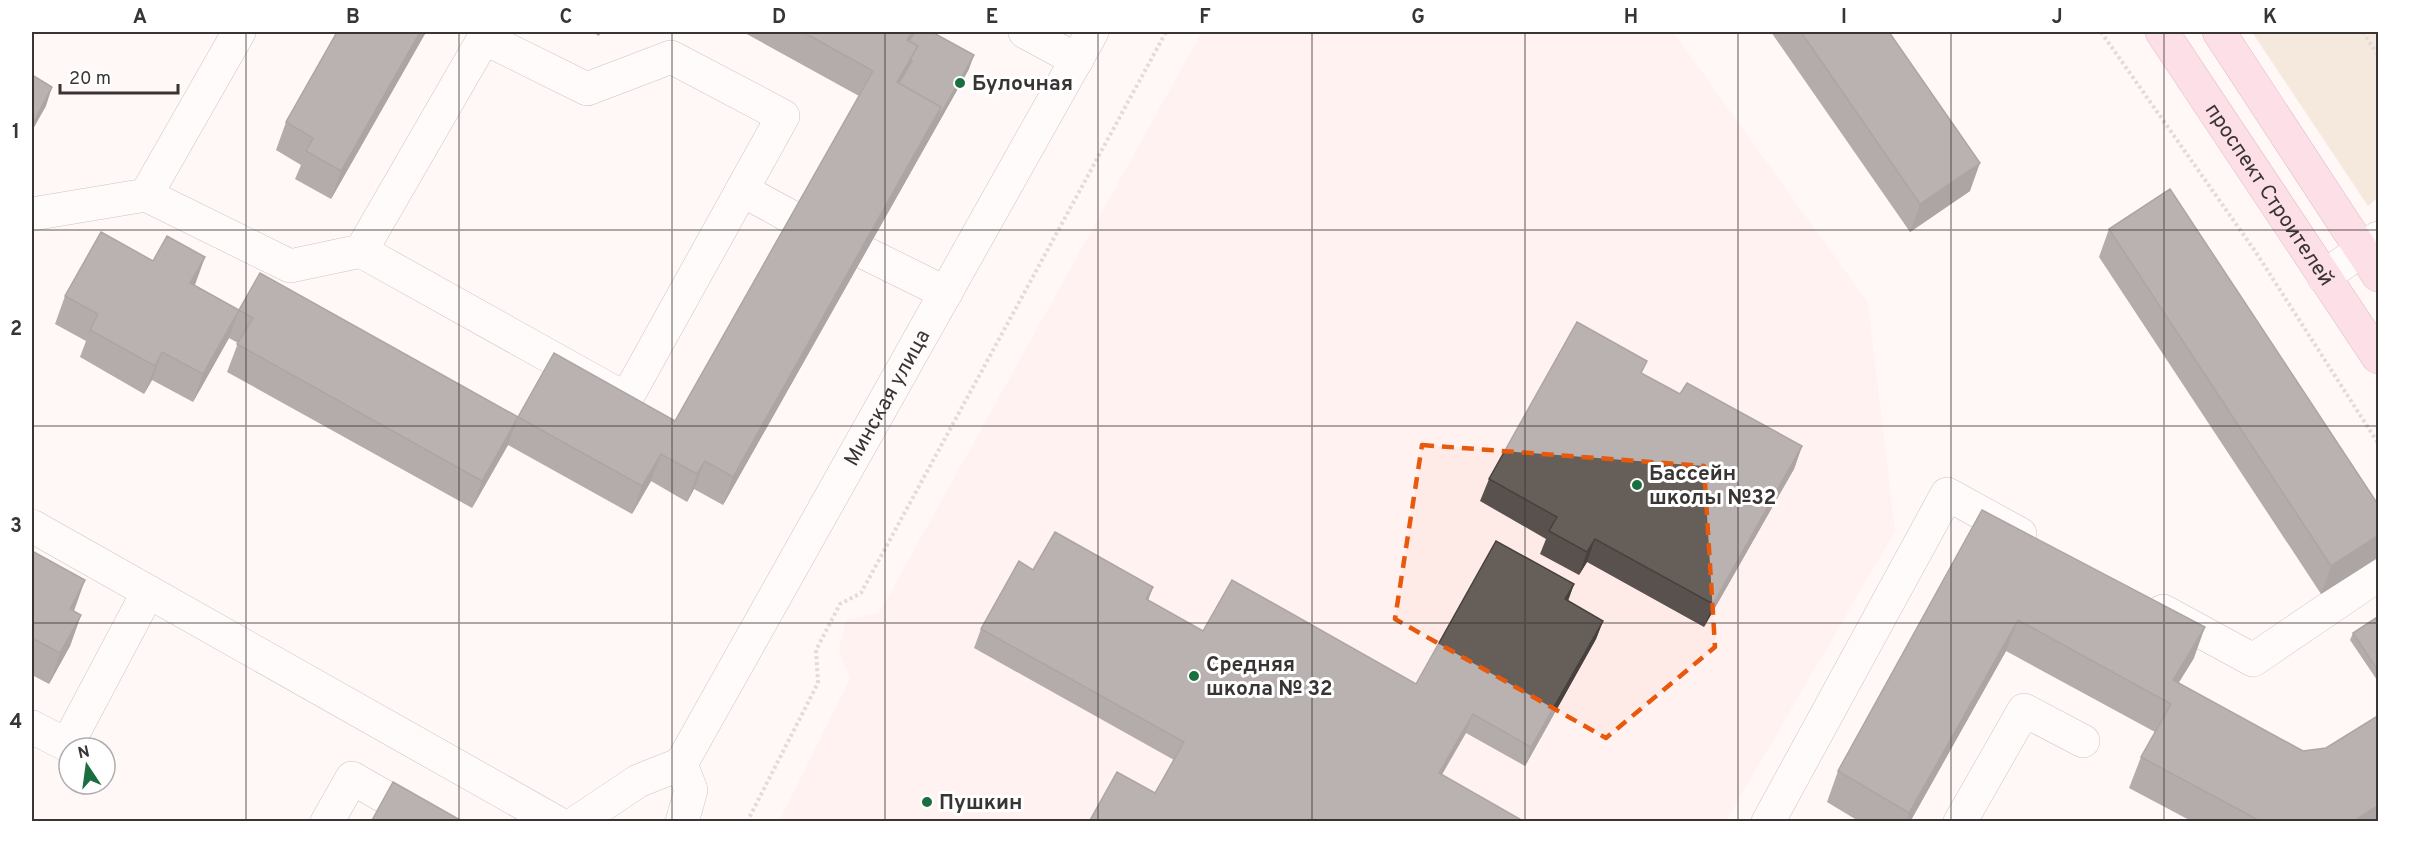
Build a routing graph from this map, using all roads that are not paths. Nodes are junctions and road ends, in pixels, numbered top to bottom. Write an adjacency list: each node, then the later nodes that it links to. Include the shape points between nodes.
1 (239, 32): 8 (street)
2 (1025, 32): 6 (street)
3 (1092, 32): 6 (street, Минская улица)
4 (2162, 32): 14 (main road, проспект Строителей)
5 (2218, 32): 13 (main road)
6 (1077, 60): 15 (street, Минская улица)
7 (742, 190): 10 (street); 11 (street, via 626,399); 11 (street, via 783,116 671,57 587,89 484,38)
8 (146, 195): 9 (street); 11 (street, via 290,266)
9 (32, 214)
10 (795, 219)
11 (361, 251)
12 (865, 253): 15 (street)
13 (2373, 254): 14 (street)
14 (2324, 277): 16 (main road, проспект Строителей)
15 (946, 293): 24 (street, Минская улица)
16 (2379, 357)
17 (32, 526): 20 (street)
18 (2049, 549): 30 (street, via 1947,494)
19 (2379, 574): 21 (street, via 2253,660)
20 (148, 592): 22 (street, via 67,745); 27 (street)
21 (2141, 599)
22 (32, 727)
23 (2083, 741): 31 (street, via 2024,710)
24 (681, 764): 28 (street, via 638,781); 29 (street, via 691,790)
25 (327, 822): 26 (street, via 352,778)
26 (429, 822)
27 (556, 822)
28 (577, 822)
29 (682, 822)
30 (1768, 822)
31 (1960, 822)

